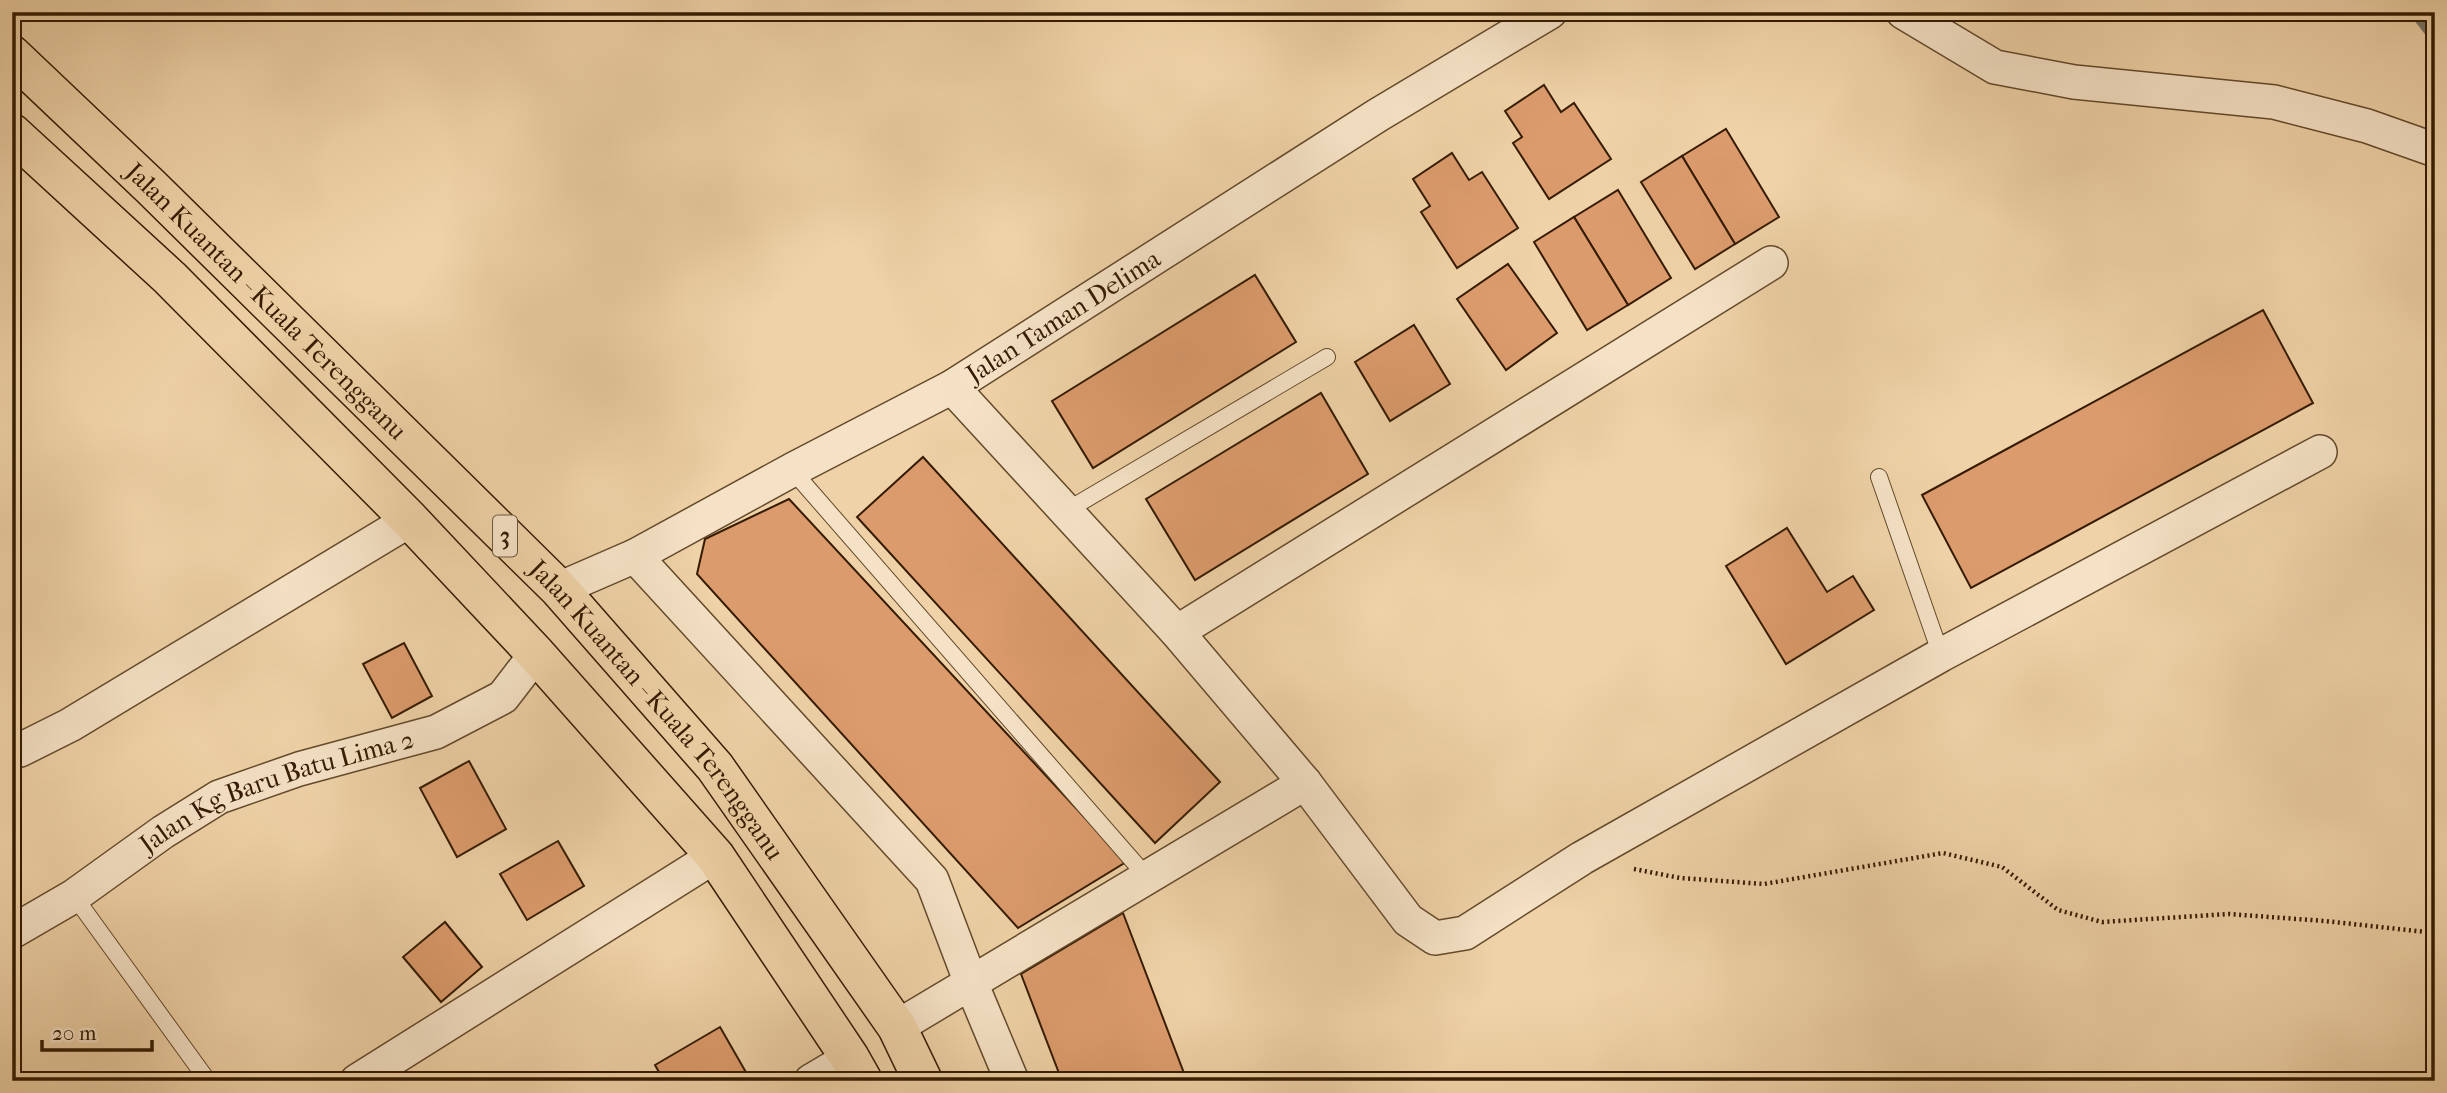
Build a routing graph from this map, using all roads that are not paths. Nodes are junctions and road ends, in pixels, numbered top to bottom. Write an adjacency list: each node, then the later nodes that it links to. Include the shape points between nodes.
1 (1550, 12): 8 (street, Jalan Taman Delima, via 1378,115)
2 (1903, 12): 5 (street, via 1995,67 2074,82 2274,102)
3 (12, 55): 15 (highway, Jalan Kuantan - Kuala Terengganu / 3)
4 (12, 132): 13 (highway, Jalan Kuantan - Kuala Terengganu / 3, via 170,278)
5 (2435, 149)
6 (1771, 263): 16 (street)
7 (1327, 357): 12 (lane)
8 (952, 387): 10 (street, Jalan Taman Delima); 12 (street)
9 (2320, 452): 18 (street)
10 (792, 470): 14 (street, Jalan Taman Delima); 22 (lane)
11 (1879, 477): 18 (lane)
12 (1066, 511): 16 (street)
13 (410, 520): 17 (highway, Jalan Kuantan - Kuala Terengganu / 3); 19 (street, via 70,725)
14 (635, 556): 15 (street, Jalan Taman Delima); 25 (street, via 932,880)
15 (559, 589): 26 (highway, Jalan Kuantan - Kuala Terengganu / 3, via 715,767)
16 (1177, 632): 20 (street)
17 (537, 654): 21 (highway, Jalan Kuantan - Kuala Terengganu / 3); 23 (street, Jalan Kg Baru Batu Lima 2, via 503,697 492,703 436,732 299,769 219,797)
18 (1941, 655): 20 (street, via 1582,858 1465,933 1434,938 1408,920)
19 (12, 752)
20 (1306, 783): 22 (street)
21 (715, 856): 27 (highway, Jalan Kuantan - Kuala Terengganu / 3); 29 (street)
22 (1147, 877): 25 (street)
23 (74, 896): 24 (street, Jalan Kg Baru Batu Lima 2); 28 (lane)
24 (12, 932)
25 (971, 983): 26 (street); 32 (street)
26 (897, 1027): 31 (highway, Jalan Kuantan - Kuala Terengganu / 3)
27 (856, 1069): 30 (street)
28 (208, 1081)
29 (358, 1081)
30 (811, 1081)
31 (923, 1081)
32 (1012, 1081)

